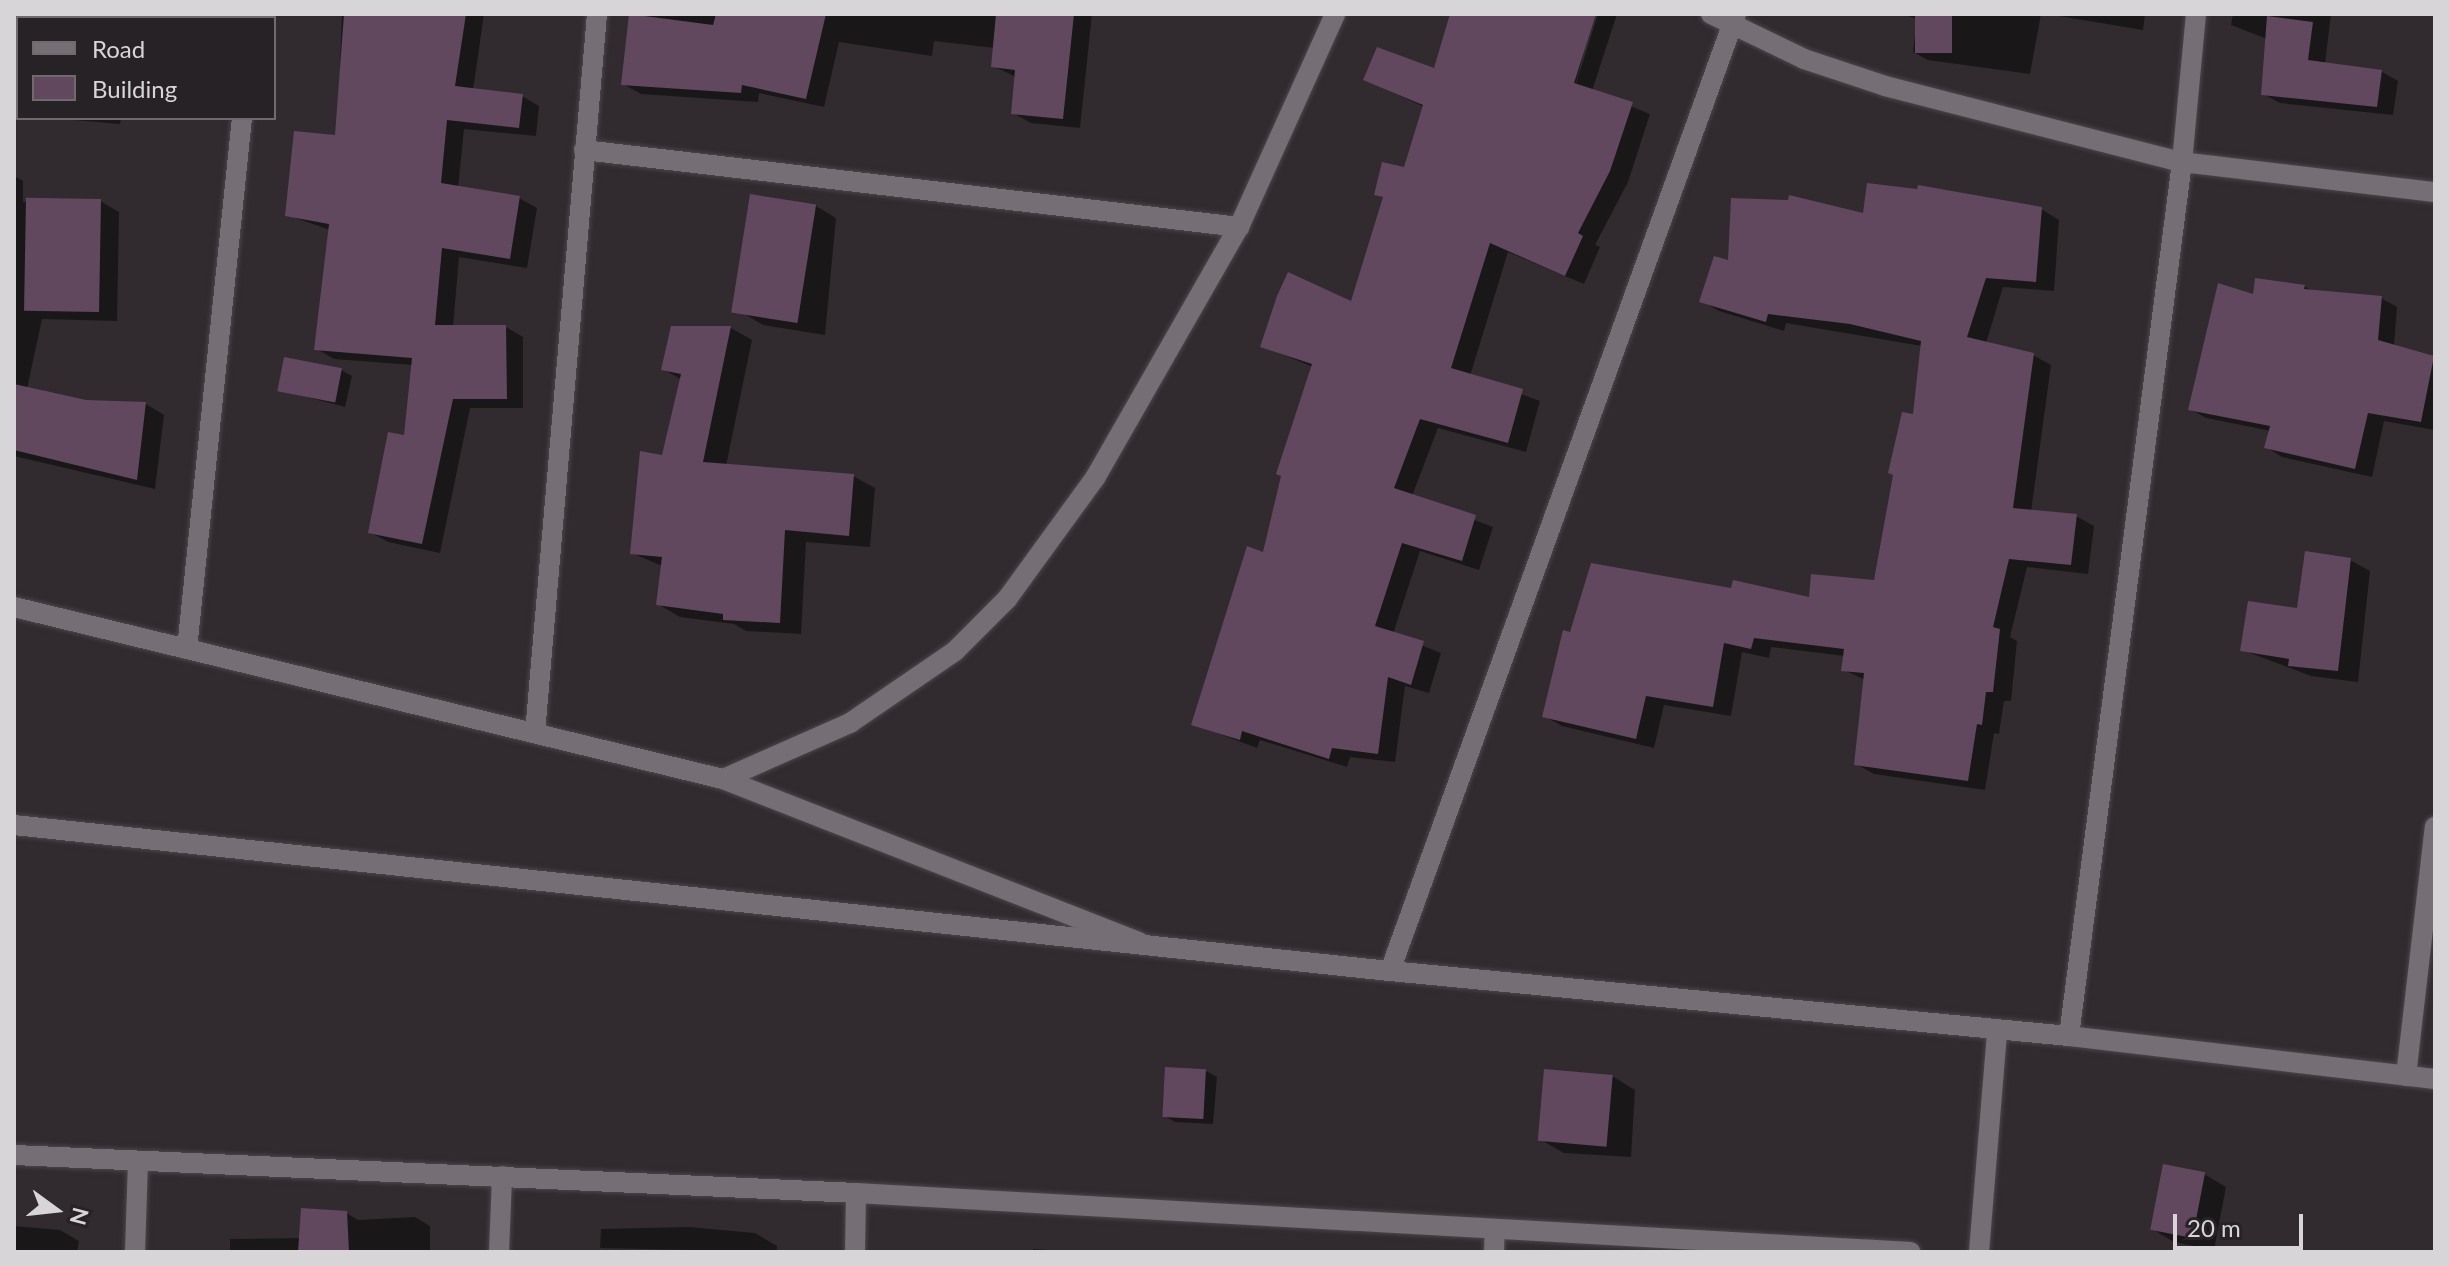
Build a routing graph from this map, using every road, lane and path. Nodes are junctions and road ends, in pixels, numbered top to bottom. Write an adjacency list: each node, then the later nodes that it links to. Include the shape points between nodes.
1 (597, 14): 7 (street)
2 (1335, 14): 10 (street)
3 (1711, 14): 5 (street)
4 (2196, 14): 8 (street)
5 (1734, 21): 8 (street, via 1885,86); 18 (street)
6 (242, 120): 12 (street)
7 (584, 150): 10 (street); 13 (street)
8 (2182, 162): 9 (street); 20 (street)
9 (2435, 192)
10 (1239, 227): 14 (street, via 1095,478 1007,599 955,651 850,723)
11 (14, 607): 12 (street)
12 (187, 649): 13 (street)
13 (535, 733): 14 (street)
14 (723, 779): 17 (street)
15 (14, 825): 17 (street)
16 (2435, 827): 21 (street)
17 (1146, 944): 18 (street)
18 (1390, 971): 19 (street)
19 (1997, 1031): 20 (street); 33 (street)
20 (2069, 1036): 21 (street)
21 (2406, 1076): 22 (street)
22 (2435, 1079)
23 (14, 1155): 24 (street)
24 (138, 1161): 25 (street); 28 (street)
25 (502, 1176): 26 (street); 29 (street)
26 (856, 1193): 27 (street); 30 (street)
27 (1495, 1229): 31 (street); 32 (street)
28 (135, 1252)
29 (499, 1252)
30 (855, 1252)
31 (1494, 1252)
32 (1910, 1252)
33 (1979, 1252)

